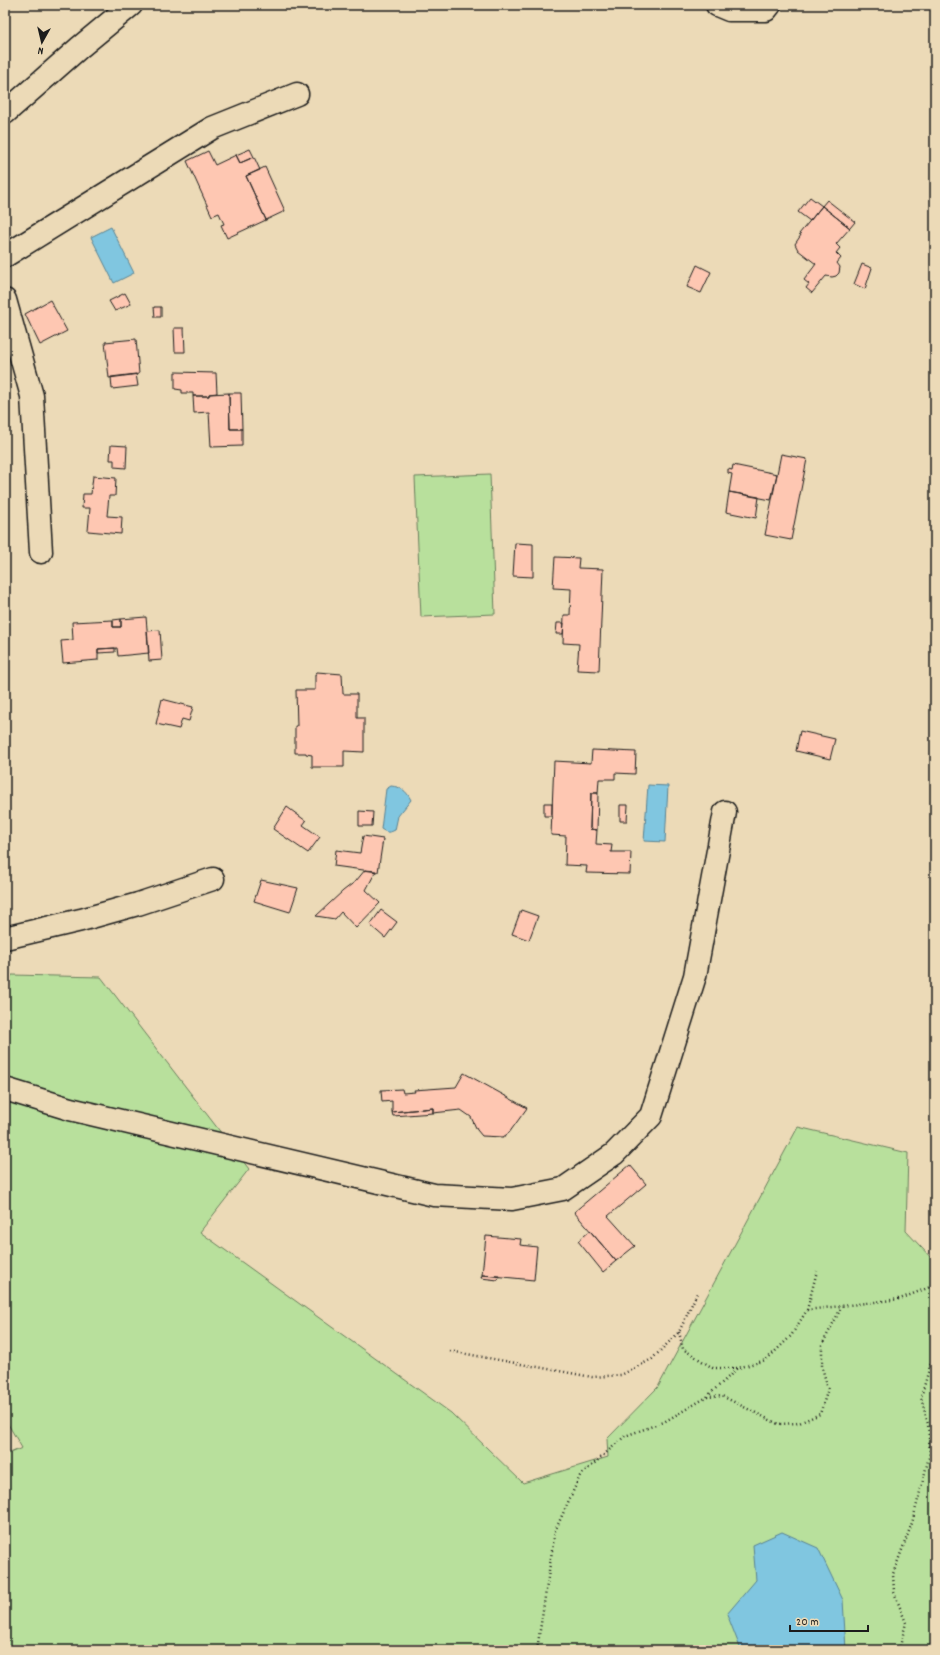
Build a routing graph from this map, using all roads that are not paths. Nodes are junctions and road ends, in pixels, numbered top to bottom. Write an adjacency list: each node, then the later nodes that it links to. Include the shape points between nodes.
1 (131, 5): 5 (street)
2 (717, 5): 3 (street, via 729,10 766,10)
3 (770, 5)
4 (297, 94): 6 (street, via 212,128)
5 (5, 114)
6 (5, 256)
7 (5, 300): 8 (street, via 32,396)
8 (41, 552)
9 (725, 812): 12 (street, via 695,976 651,1116 614,1154 563,1189 512,1199 434,1195 70,1109)
10 (213, 878): 11 (street, via 138,904)
11 (5, 938)
12 (5, 1090)

